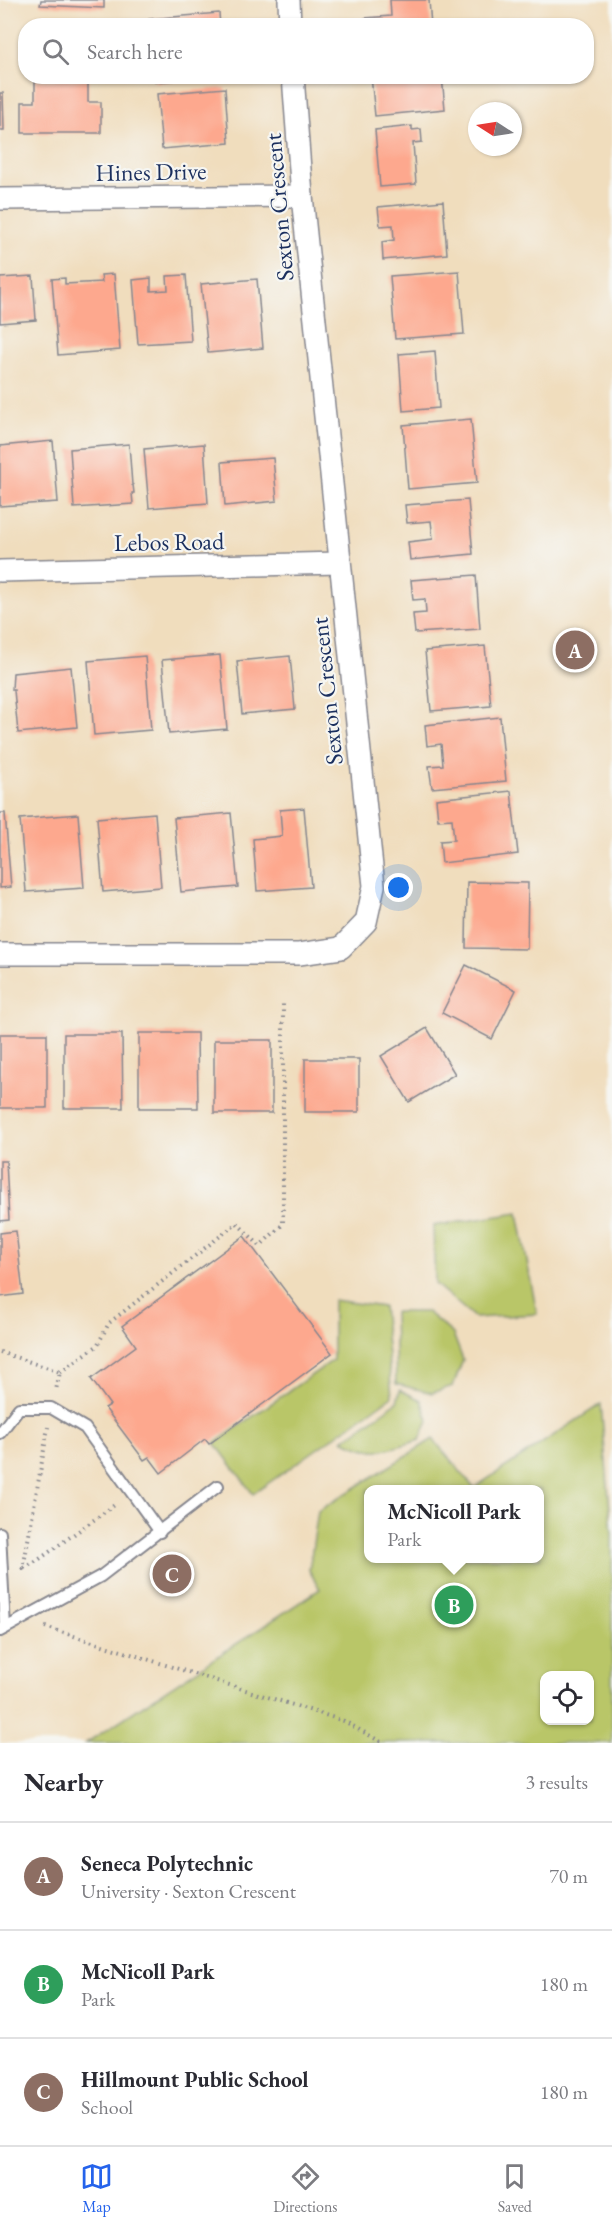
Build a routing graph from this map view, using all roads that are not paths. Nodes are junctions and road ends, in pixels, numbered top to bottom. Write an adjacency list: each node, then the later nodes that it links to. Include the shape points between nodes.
1 (289, 0): 2 (street)
2 (290, 18)
3 (294, 84): 4 (street, Sexton Crescent)
4 (302, 196): 5 (street, Hines Drive); 6 (street, Sexton Crescent)
5 (0, 199)
6 (339, 563): 7 (street, Lebos Road); 8 (street, Sexton Crescent, via 374,886 366,922 341,948 299,954)
7 (0, 571)
8 (0, 954)
9 (0, 1433): 11 (lane, via 19,1408 51,1408 85,1428)
10 (218, 1486): 11 (lane)
11 (159, 1532): 13 (lane, via 101,1576)
12 (0, 1533): 13 (lane)
13 (2, 1630)

